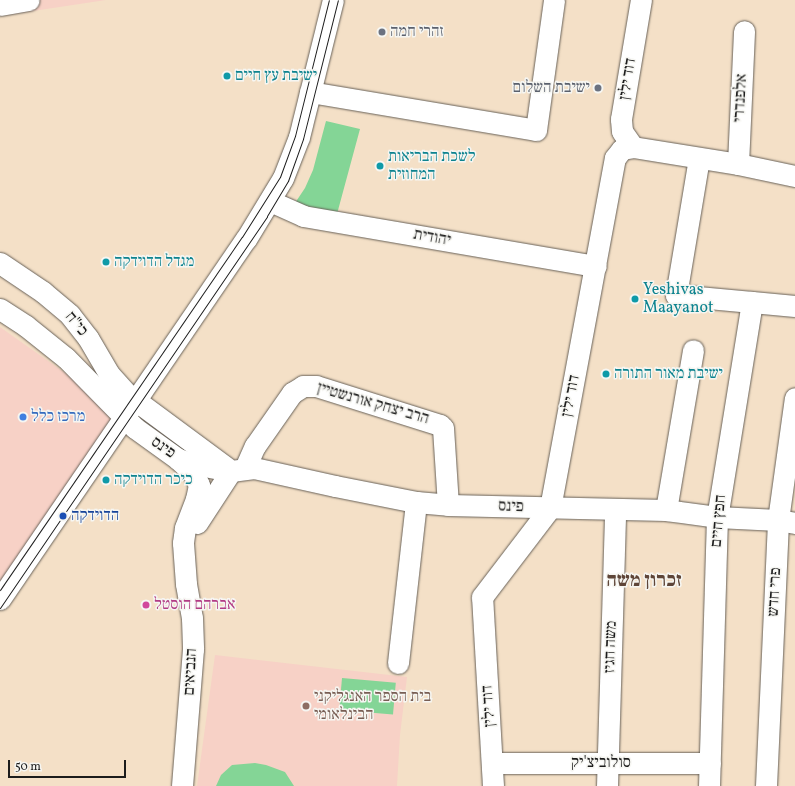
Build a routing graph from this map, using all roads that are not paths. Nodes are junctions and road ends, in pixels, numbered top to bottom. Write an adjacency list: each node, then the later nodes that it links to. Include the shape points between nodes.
1 (29, 0): 6 (street)
2 (333, 0): 8 (street)
3 (554, 0): 8 (street, via 536,130)
4 (641, 0): 9 (street, דוד ילין, via 621,118 622,131)
5 (0, 1): 6 (street)
6 (0, 5)
7 (744, 31): 11 (street, אלפנדרי)
8 (310, 92): 13 (street, via 294,153)
9 (633, 147): 10 (street); 15 (street, דוד ילין, via 622,149 614,163)
10 (699, 158): 11 (street); 16 (street, via 676,295)
11 (738, 164): 12 (street)
12 (795, 176)
13 (270, 201): 15 (street, יהודית, via 304,216); 21 (street)
14 (0, 263): 21 (street, כי"ח, via 49,296 70,315 88,338 112,378)
15 (596, 266): 27 (street, דוד ילין)
16 (752, 302): 17 (street); 30 (street, חפץ חיים)
17 (795, 306)
18 (0, 309): 22 (street, כי"ח, via 66,358)
19 (693, 350): 29 (street)
20 (795, 398): 31 (street, פרי חדש)
21 (136, 401): 22 (street); 24 (street, פינס)
22 (124, 418): 23 (street, פינס); 33 (street)
23 (178, 459): 24 (street, פינס, via 206,467); 32 (street, הנביאים, via 193,472 199,485 185,528)
24 (238, 469): 25 (street, פינס, via 254,468); 26 (street, הרב יצחק אורנשטיין, via 292,393 303,386 316,386 440,425 443,428); 32 (street, via 198,522)
25 (416, 502): 26 (street, פינס); 34 (street)
26 (448, 505): 27 (street, פינס)
27 (550, 508): 28 (street, פינס); 35 (street, דוד ילין, via 482,597)
28 (615, 509): 29 (street, פינס); 36 (street, משה חגיז)
29 (666, 510): 30 (street, פינס)
30 (717, 517): 31 (street, פינס); 37 (street, חפץ חיים)
31 (787, 522): 42 (street, פרי חדש)
32 (183, 559): 38 (street, הנביאים, via 192,618 193,649)
33 (0, 599)
34 (398, 663)
35 (492, 763): 36 (street, סולוביצ'יק); 39 (street, דוד ילין)
36 (608, 763): 37 (street, סולוביצ'יק); 40 (street, משה חגיז)
37 (710, 763): 41 (street, חפץ חיים)
38 (182, 786)
39 (493, 786)
40 (607, 786)
41 (709, 786)
42 (766, 786)

